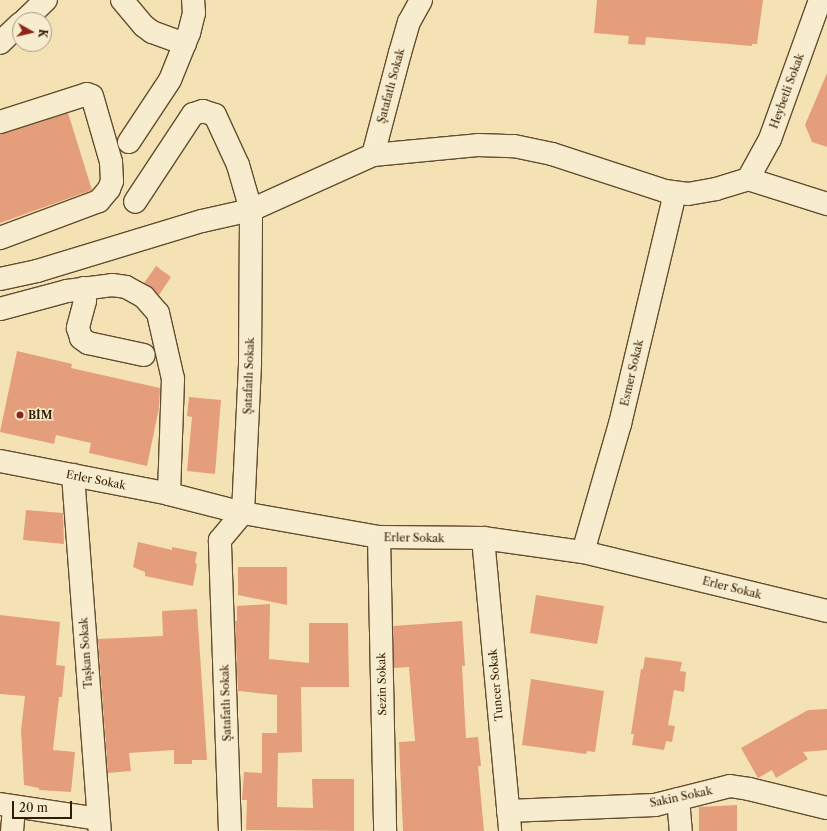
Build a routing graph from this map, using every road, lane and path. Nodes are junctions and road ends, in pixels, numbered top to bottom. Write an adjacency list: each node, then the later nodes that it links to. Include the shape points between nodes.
1 (122, 0): 7 (street, via 152,32)
2 (193, 0): 7 (street, via 194,12)
3 (421, 0): 10 (street, Şatafatlı Sokak, via 409,22 403,41)
4 (820, 0): 11 (street, Heybetli Sokak, via 770,139)
5 (12, 32): 6 (street)
6 (0, 43)
7 (185, 44): 9 (street, via 170,80)
8 (0, 122): 16 (street, via 87,94 92,96 111,162 112,181 99,201)
9 (129, 142)
10 (373, 155): 12 (street, via 478,145 514,146 552,154); 15 (street)
11 (748, 179): 12 (street, via 688,194); 14 (street)
12 (675, 192): 27 (street, Esmer Sokak, via 620,424)
13 (135, 202): 15 (street, Şatafatlı Sokak, via 193,114 203,110 215,115 238,165)
14 (827, 204)
15 (250, 210): 17 (street, via 202,221 37,271); 24 (street, Şatafatlı Sokak, via 250,362)
16 (0, 238)
17 (0, 279)
18 (84, 288): 19 (street); 20 (street, via 85,301 78,328 81,338 88,343); 23 (street, via 112,285 126,287 144,297 158,313 173,379)
19 (0, 309)
20 (144, 355)
21 (0, 461): 22 (street, Erler Sokak)
22 (73, 475): 23 (street, Erler Sokak); 33 (street, Taşkan Sokak)
23 (169, 494): 24 (street, Erler Sokak)
24 (243, 513): 25 (street, Erler Sokak); 35 (street, Şatafatlı Sokak, via 220,540)
25 (379, 538): 26 (street, Erler Sokak); 36 (street, Sezin Sokak)
26 (483, 538): 27 (street, Erler Sokak); 32 (street, Tuncer Sokak)
27 (583, 552): 28 (street, Erler Sokak)
28 (827, 611)
29 (678, 800): 31 (street, Sakin Sokak, via 730,786); 32 (street, Sakin Sokak, via 655,805); 37 (street)
30 (7, 806): 33 (street); 34 (street)
31 (827, 808)
32 (509, 821)
33 (99, 825)
34 (12, 831)
35 (230, 831)
36 (385, 831)
37 (681, 831)

